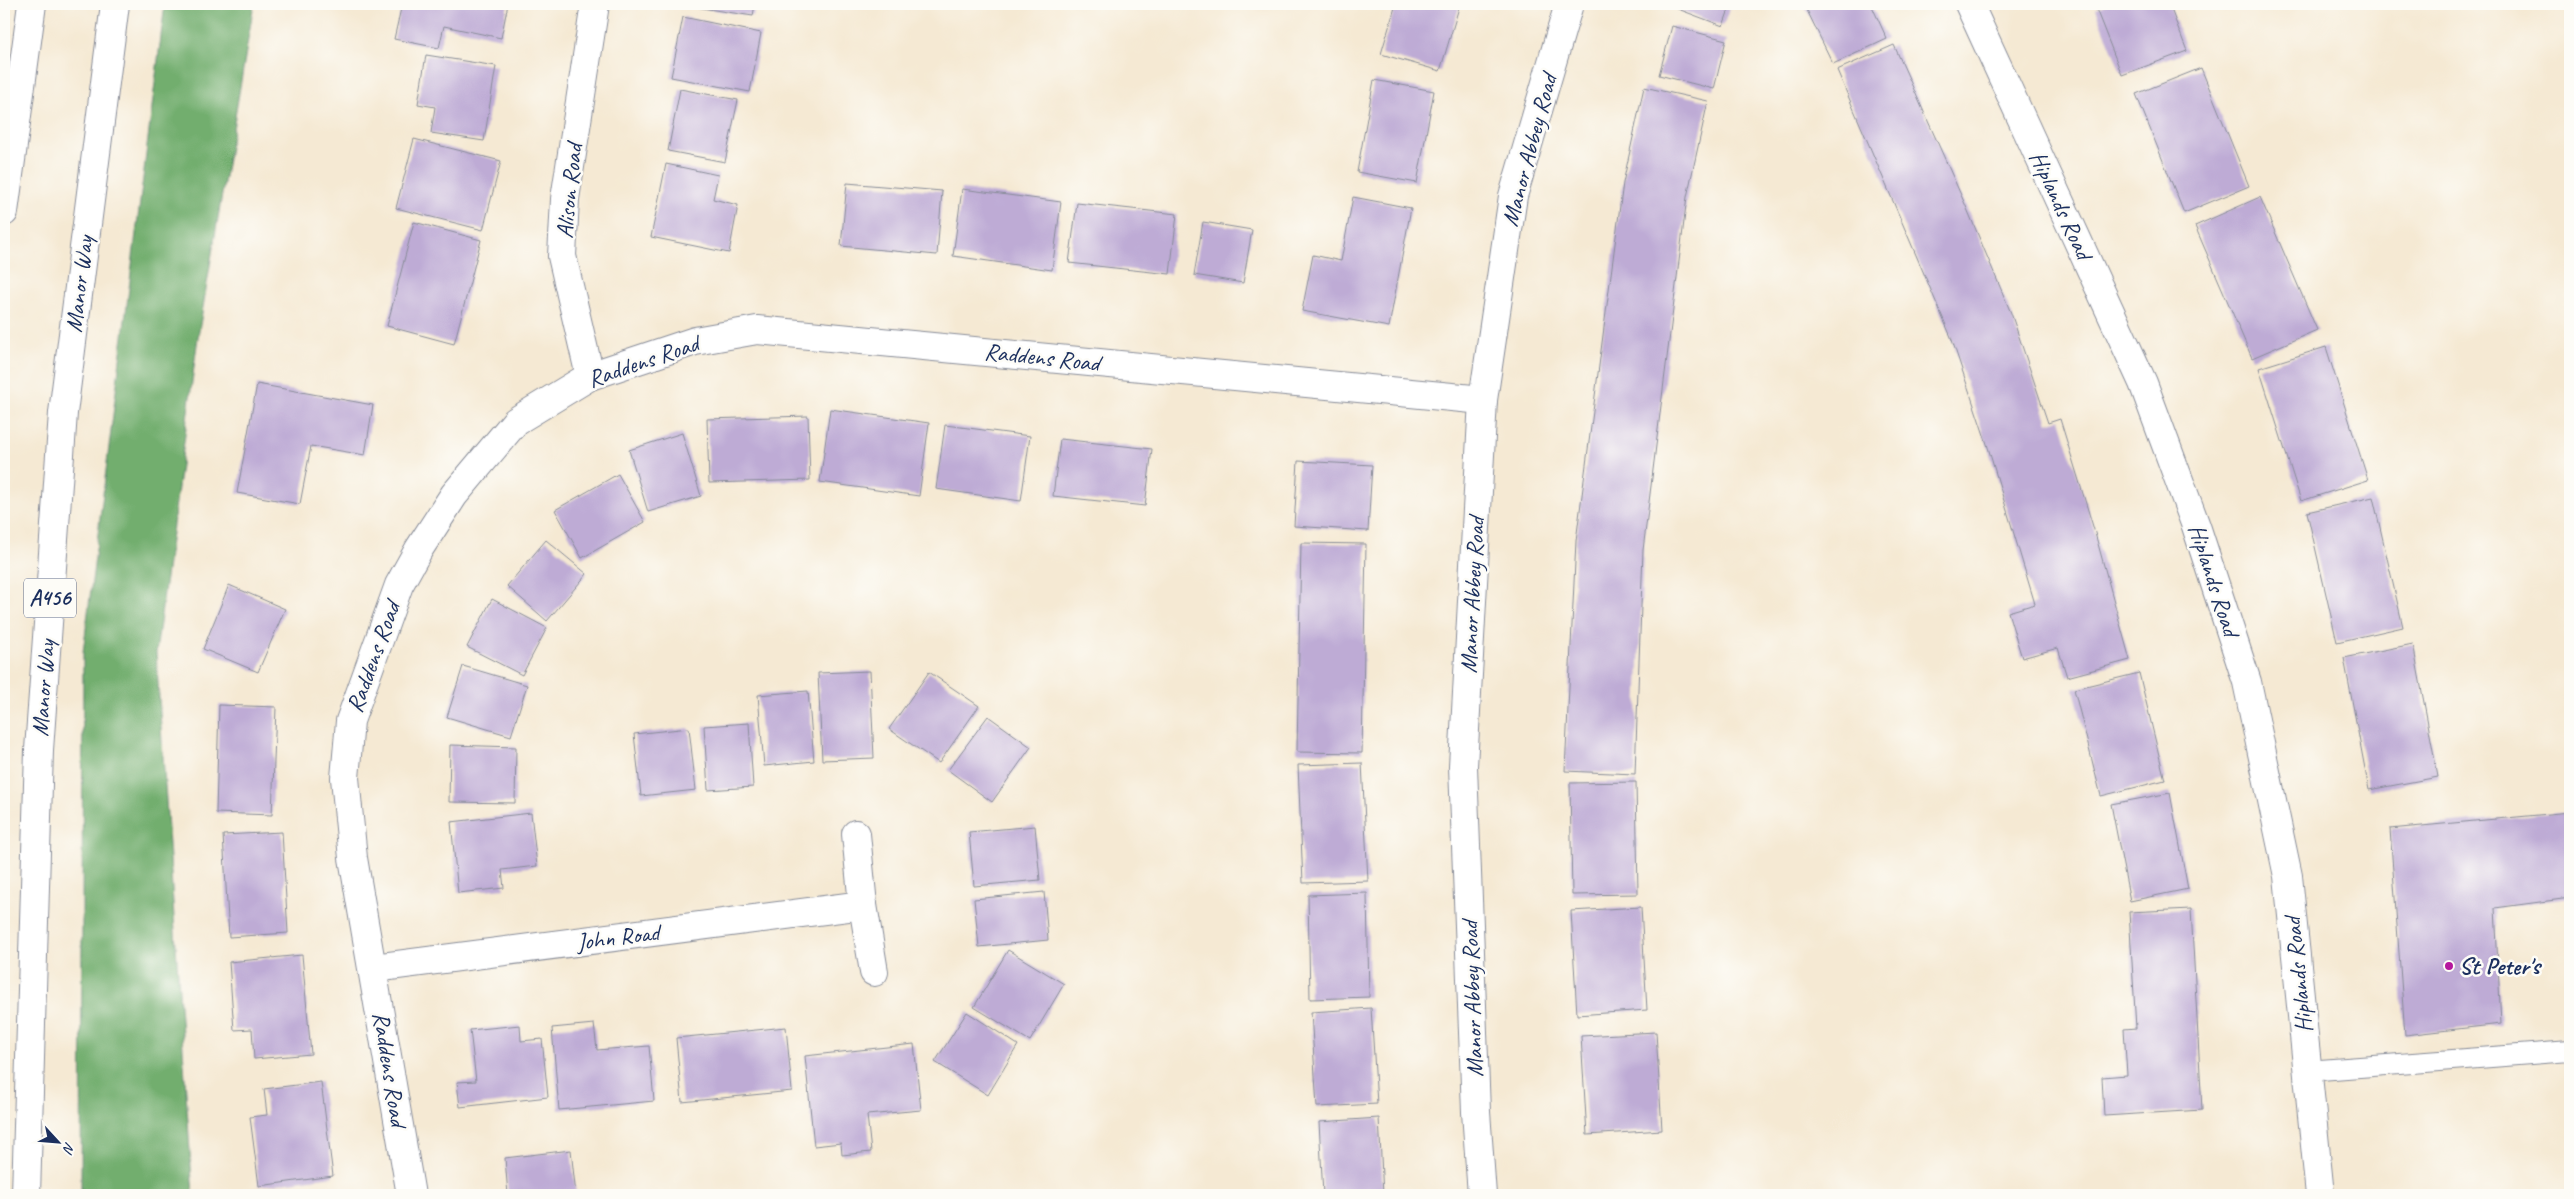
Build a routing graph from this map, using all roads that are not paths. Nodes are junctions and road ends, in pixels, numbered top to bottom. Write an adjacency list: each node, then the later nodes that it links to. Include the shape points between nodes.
1 (32, 4): 6 (main road)
2 (115, 4): 15 (main road, Manor Way / A456, via 61,442 39,750)
3 (595, 4): 7 (main road, Alison Road, via 565,199 562,256)
4 (1569, 4): 8 (main road, Manor Abbey Road, via 1513,196)
5 (1969, 4): 14 (main road, Hiplands Road, via 2143,383 2196,526 2247,682 2288,876)
6 (4, 212)
7 (590, 376): 8 (main road, Raddens Road, via 695,341 757,330); 11 (main road, Raddens Road, via 516,421 454,495 418,549 385,622 350,721 345,778 353,858)
8 (1482, 400): 17 (main road, Manor Abbey Road, via 1463,766)
9 (856, 834): 10 (main road)
10 (863, 905): 11 (main road, John Road); 12 (main road)
11 (374, 968): 16 (main road, Raddens Road)
12 (874, 972)
13 (2570, 1051): 14 (lane)
14 (2307, 1071): 18 (main road, Hiplands Road)
15 (26, 1195)
16 (411, 1195)
17 (1482, 1195)
18 (2320, 1195)

